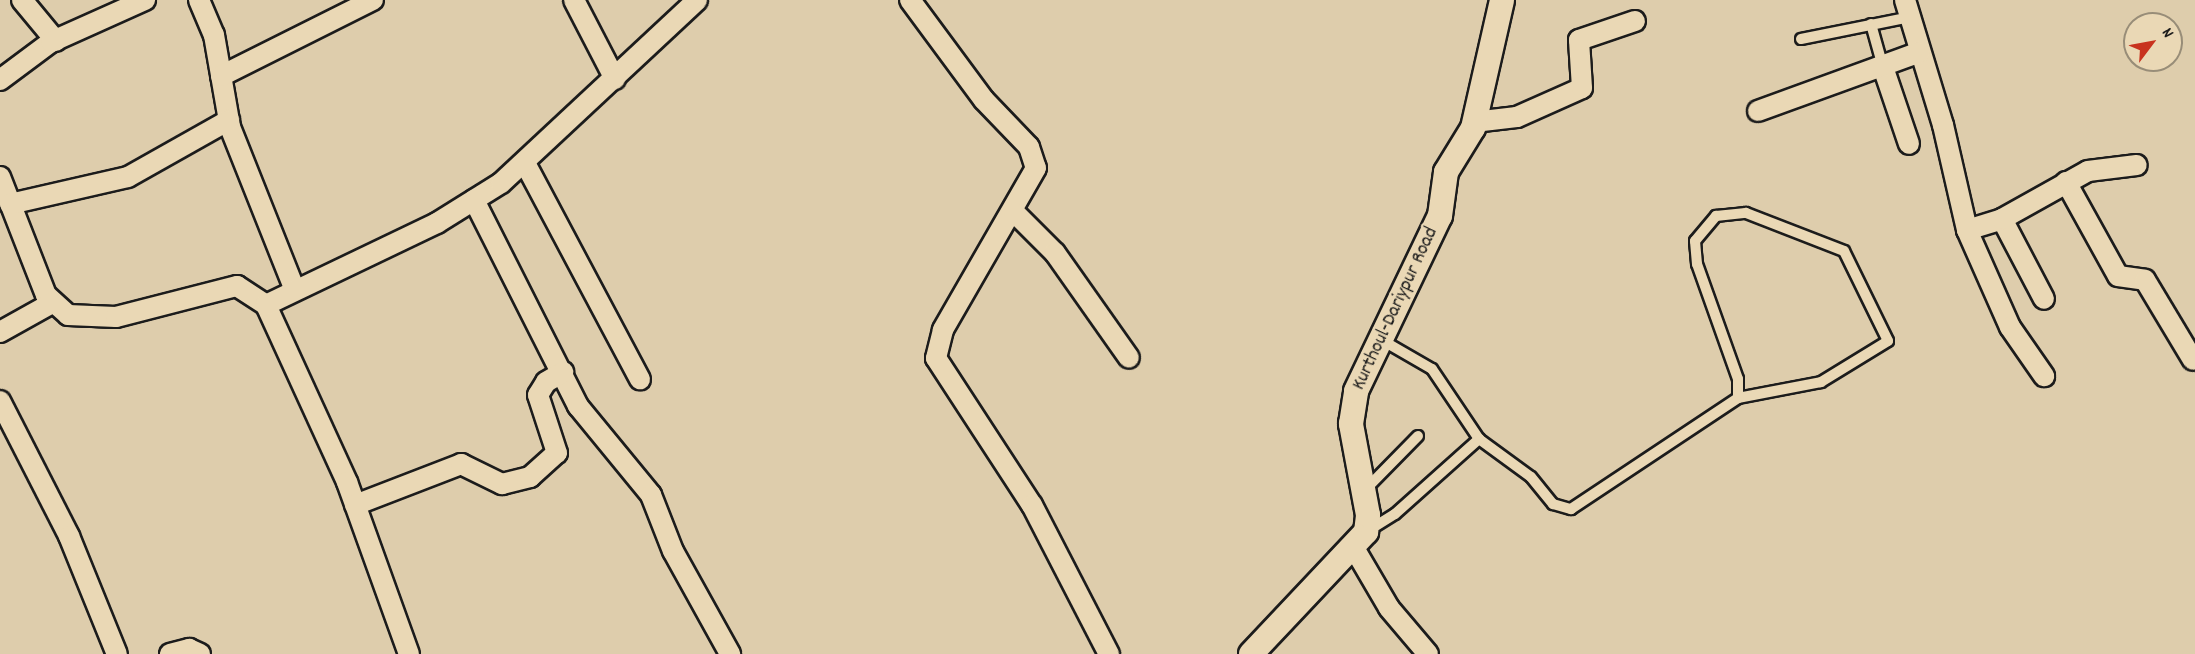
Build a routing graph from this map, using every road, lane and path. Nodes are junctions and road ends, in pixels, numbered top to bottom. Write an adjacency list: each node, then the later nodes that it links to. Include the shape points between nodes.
1 (22, 0): 13 (street)
2 (145, 0): 13 (street)
3 (199, 0): 16 (street, via 214,35)
4 (373, 0): 16 (street)
5 (574, 0): 17 (street)
6 (697, 0): 17 (street)
7 (910, 0): 29 (street, via 1035,159 1030,185)
8 (1502, 0): 21 (street, Kurthoul-Dariypur Road)
9 (1907, 8): 11 (lane); 14 (street)
10 (1635, 21): 21 (street, via 1579,40 1582,88 1517,117)
11 (1871, 24): 12 (lane); 15 (lane)
12 (1801, 39)
13 (56, 41): 18 (street)
14 (1920, 52): 15 (street); 31 (street)
15 (1883, 67): 19 (street); 22 (street)
16 (221, 76): 20 (street)
17 (615, 79): 23 (street)
18 (0, 80)
19 (1758, 111)
20 (229, 120): 28 (street, via 135,175); 32 (street)
21 (1474, 122): 37 (street, Kurthoul-Dariypur Road, via 1446,172 1440,216)
22 (1909, 144)
23 (525, 163): 27 (street); 42 (street)
24 (2137, 165): 26 (street, via 2095,169)
25 (0, 177): 28 (street)
26 (2066, 182): 30 (street); 39 (street, via 2118,276 2145,280)
27 (474, 200): 32 (street, via 437,223); 40 (street)
28 (10, 204): 34 (street)
29 (1014, 212): 38 (street, via 1055,253); 55 (street, via 943,330 936,358 1032,505)
30 (2002, 219): 31 (street); 33 (street)
31 (1967, 230): 41 (street, via 2010,327)
32 (295, 290): 35 (street)
33 (2044, 299)
34 (52, 303): 35 (street, via 69,315 96,320 237,286); 36 (street)
35 (266, 305): 48 (street)
36 (0, 332)
37 (1379, 339): 46 (lane, via 1432,369); 47 (street, Kurthoul-Dariypur Road, via 1352,409)
38 (1129, 358)
39 (2193, 360)
40 (563, 372): 48 (street, via 546,382 538,395 557,453 530,477 502,484 461,465); 54 (street, via 601,439 651,495 673,550)
41 (2044, 376)
42 (640, 380)
43 (1738, 399): 43 (lane, via 1738,380 1695,250 1700,231 1724,212 1746,213 1844,250 1888,336 1882,348 1821,382); 46 (lane, via 1571,509 1553,504 1531,477)
44 (0, 401): 50 (street, via 69,536)
45 (1418, 435): 47 (lane)
46 (1479, 439): 49 (lane)
47 (1363, 492): 49 (street, Kurthoul-Dariypur Road)
48 (355, 505): 53 (street)
49 (1360, 540): 56 (street, via 1295,602); 57 (street, via 1389,608)
50 (117, 654)
51 (170, 654): 52 (street, via 189,649)
52 (200, 654)
53 (409, 654)
54 (730, 654)
55 (1109, 654)
56 (1251, 654)
57 (1428, 654)

